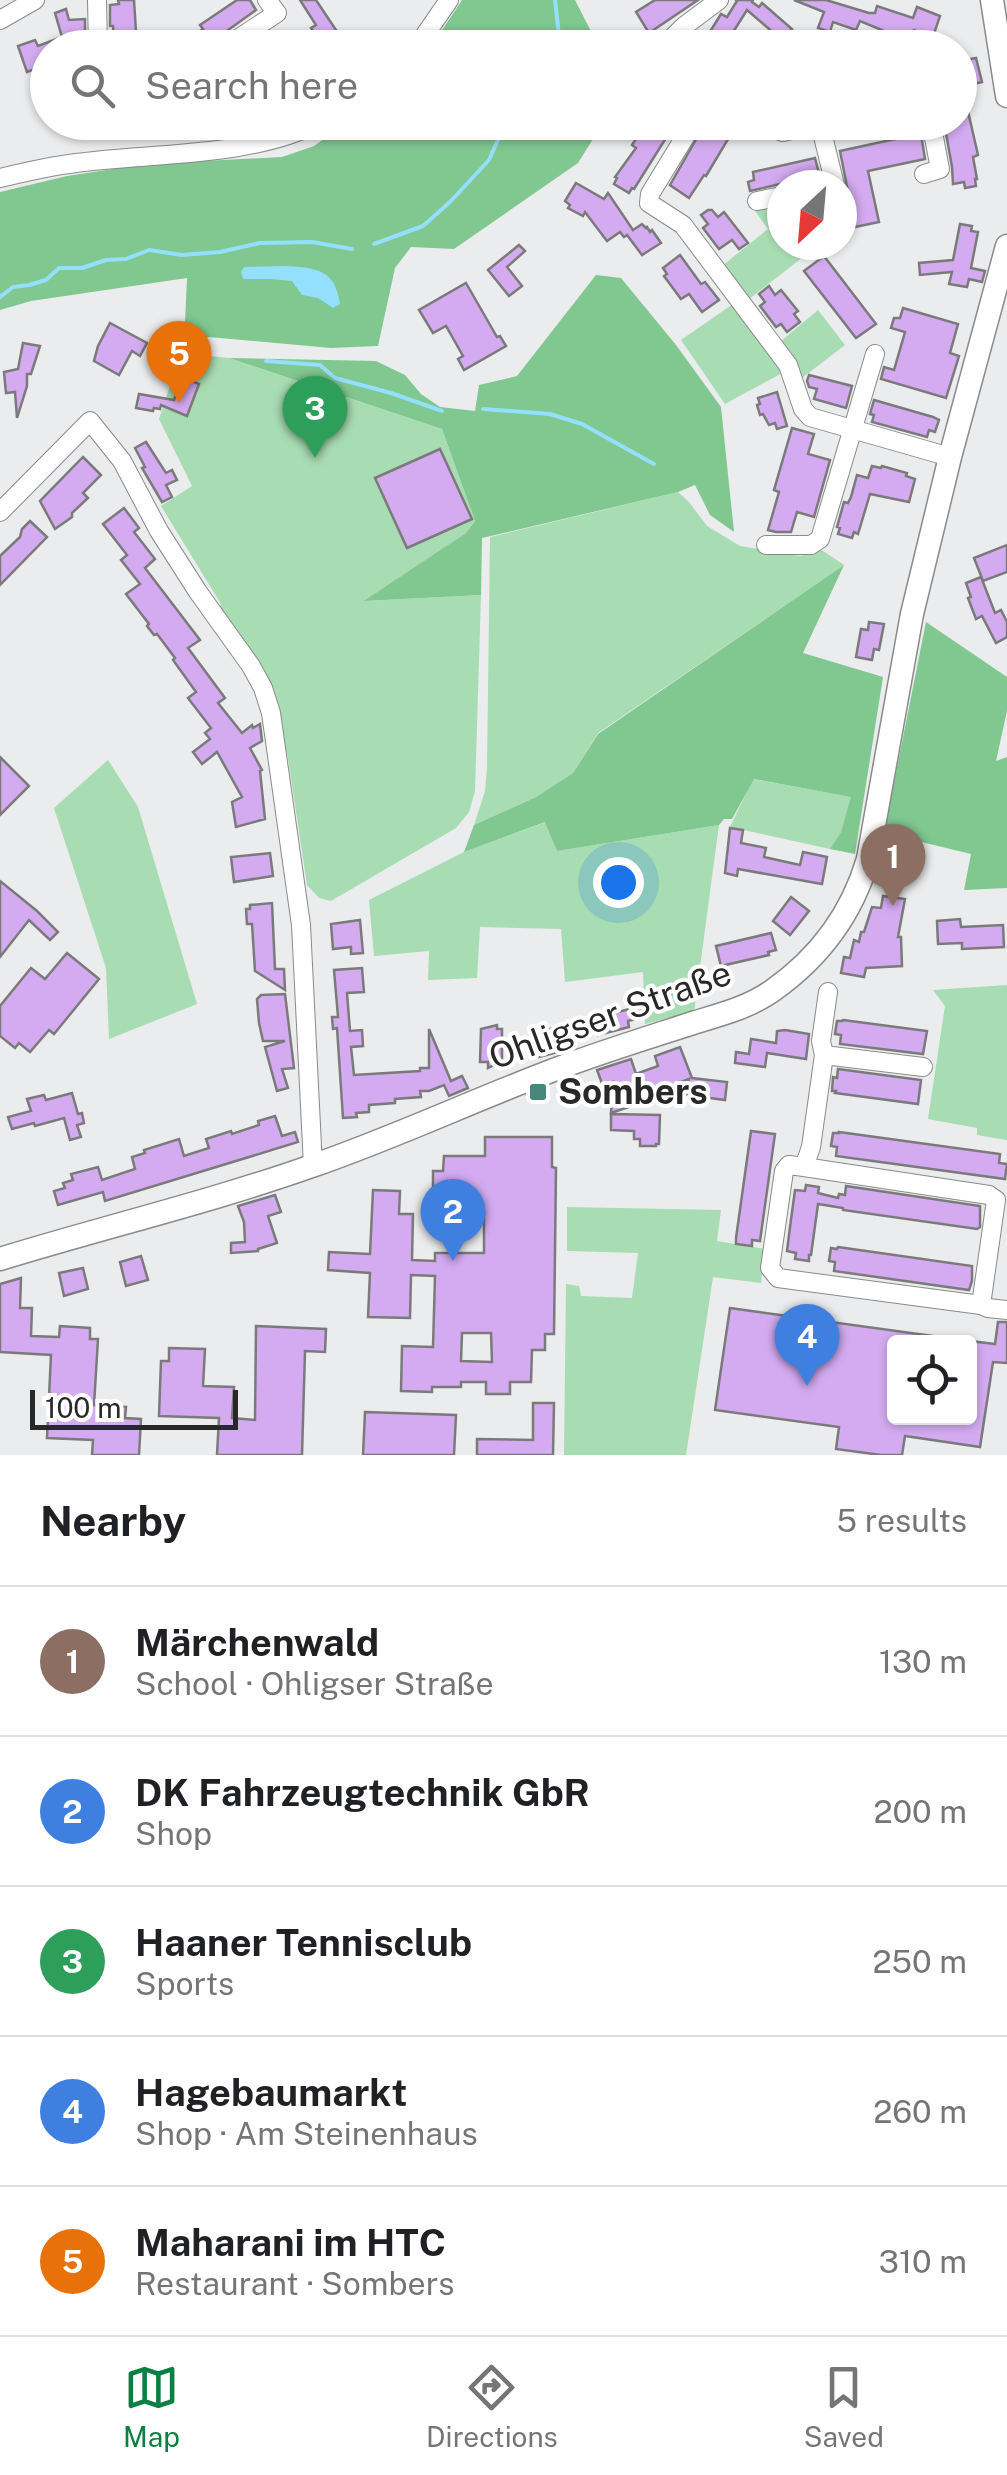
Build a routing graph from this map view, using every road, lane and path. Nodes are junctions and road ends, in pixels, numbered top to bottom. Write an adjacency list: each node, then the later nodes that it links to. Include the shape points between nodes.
1 (35, 0): 7 (street)
2 (96, 0): 8 (street)
3 (267, 0): 9 (street, via 276,13)
4 (449, 0): 10 (street)
5 (720, 0): 11 (street)
6 (992, 0): 12 (main road)
7 (0, 20)
8 (97, 30)
9 (251, 30)
10 (428, 30)
11 (679, 30)
12 (1007, 96)
13 (271, 140): 19 (street)
14 (683, 140): 24 (street, via 649,204 683,225 788,365 810,417)
15 (827, 140): 17 (street)
16 (934, 140): 18 (street, via 940,169)
17 (832, 170)
18 (924, 174)
19 (0, 178)
20 (767, 199): 21 (street)
21 (756, 201)
22 (1007, 246): 25 (main road, Ohligser Straße)
23 (875, 354): 24 (street)
24 (854, 428): 25 (street); 27 (street, via 820,539)
25 (950, 457): 31 (main road, Ohligser Straße, via 912,614 868,859 855,896 826,942 773,990 736,1010 561,1067)
26 (0, 512): 31 (street, via 90,421 122,461 159,531 262,688 276,738 301,925)
27 (766, 545)
28 (828, 992): 29 (street)
29 (824, 1055): 30 (street); 32 (street)
30 (923, 1067)
31 (313, 1166): 34 (main road, Ohligser Straße)
32 (804, 1167): 33 (street, via 989,1195); 35 (street, via 784,1171 770,1268 778,1278)
33 (1001, 1216): 35 (street)
34 (0, 1259)
35 (982, 1305): 36 (street)
36 (1007, 1310)

